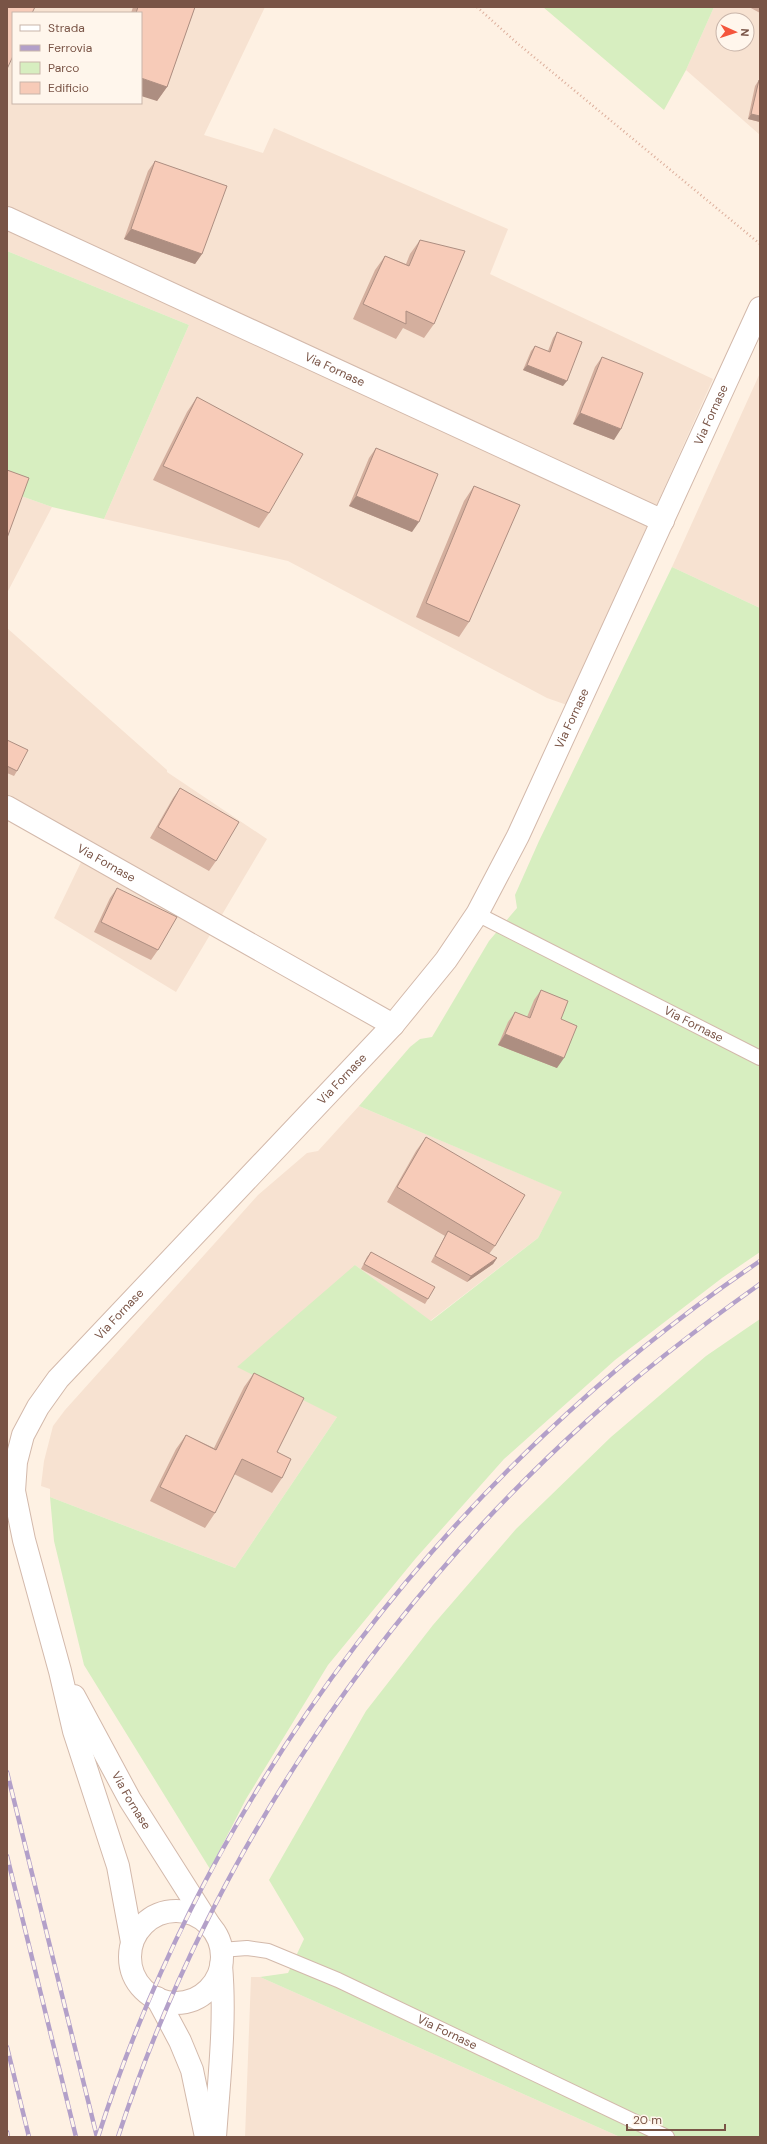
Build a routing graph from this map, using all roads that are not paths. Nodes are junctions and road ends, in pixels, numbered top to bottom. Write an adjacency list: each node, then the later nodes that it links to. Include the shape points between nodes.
1 (7, 218): 3 (street, Via Fornase)
2 (760, 308): 3 (street, Via Fornase)
3 (663, 522): 5 (street, Via Fornase, via 518,836)
4 (7, 807): 6 (street, Via Fornase)
5 (477, 914): 6 (street, Via Fornase, via 446,960); 7 (lane, Via Fornase)
6 (393, 1025): 8 (street, Via Fornase, via 63,1373 38,1407 23,1435 16,1462 14,1491 24,1540)
7 (760, 1058)
8 (60, 1671): 9 (street, Via Fornase, via 130,1800); 10 (street, Via Fornase, via 74,1731 118,1866)
9 (210, 1926): 10 (street, Via Fornase, via 198,1916 182,1911 167,1912 152,1917 140,1928); 11 (street, Via Fornase, via 217,1937)
10 (132, 1942): 12 (street, Via Fornase, via 130,1958 134,1975 143,1989)
11 (221, 1957): 12 (street, Via Fornase, via 217,1976 210,1987 199,1996 173,2002); 14 (street, Via Fornase, via 223,2034); 15 (lane, Via Fornase, via 247,1948 268,1951 331,1977)
12 (157, 1998): 13 (street, Via Fornase, via 192,2070)
13 (206, 2137)
14 (214, 2137)
15 (667, 2137)

